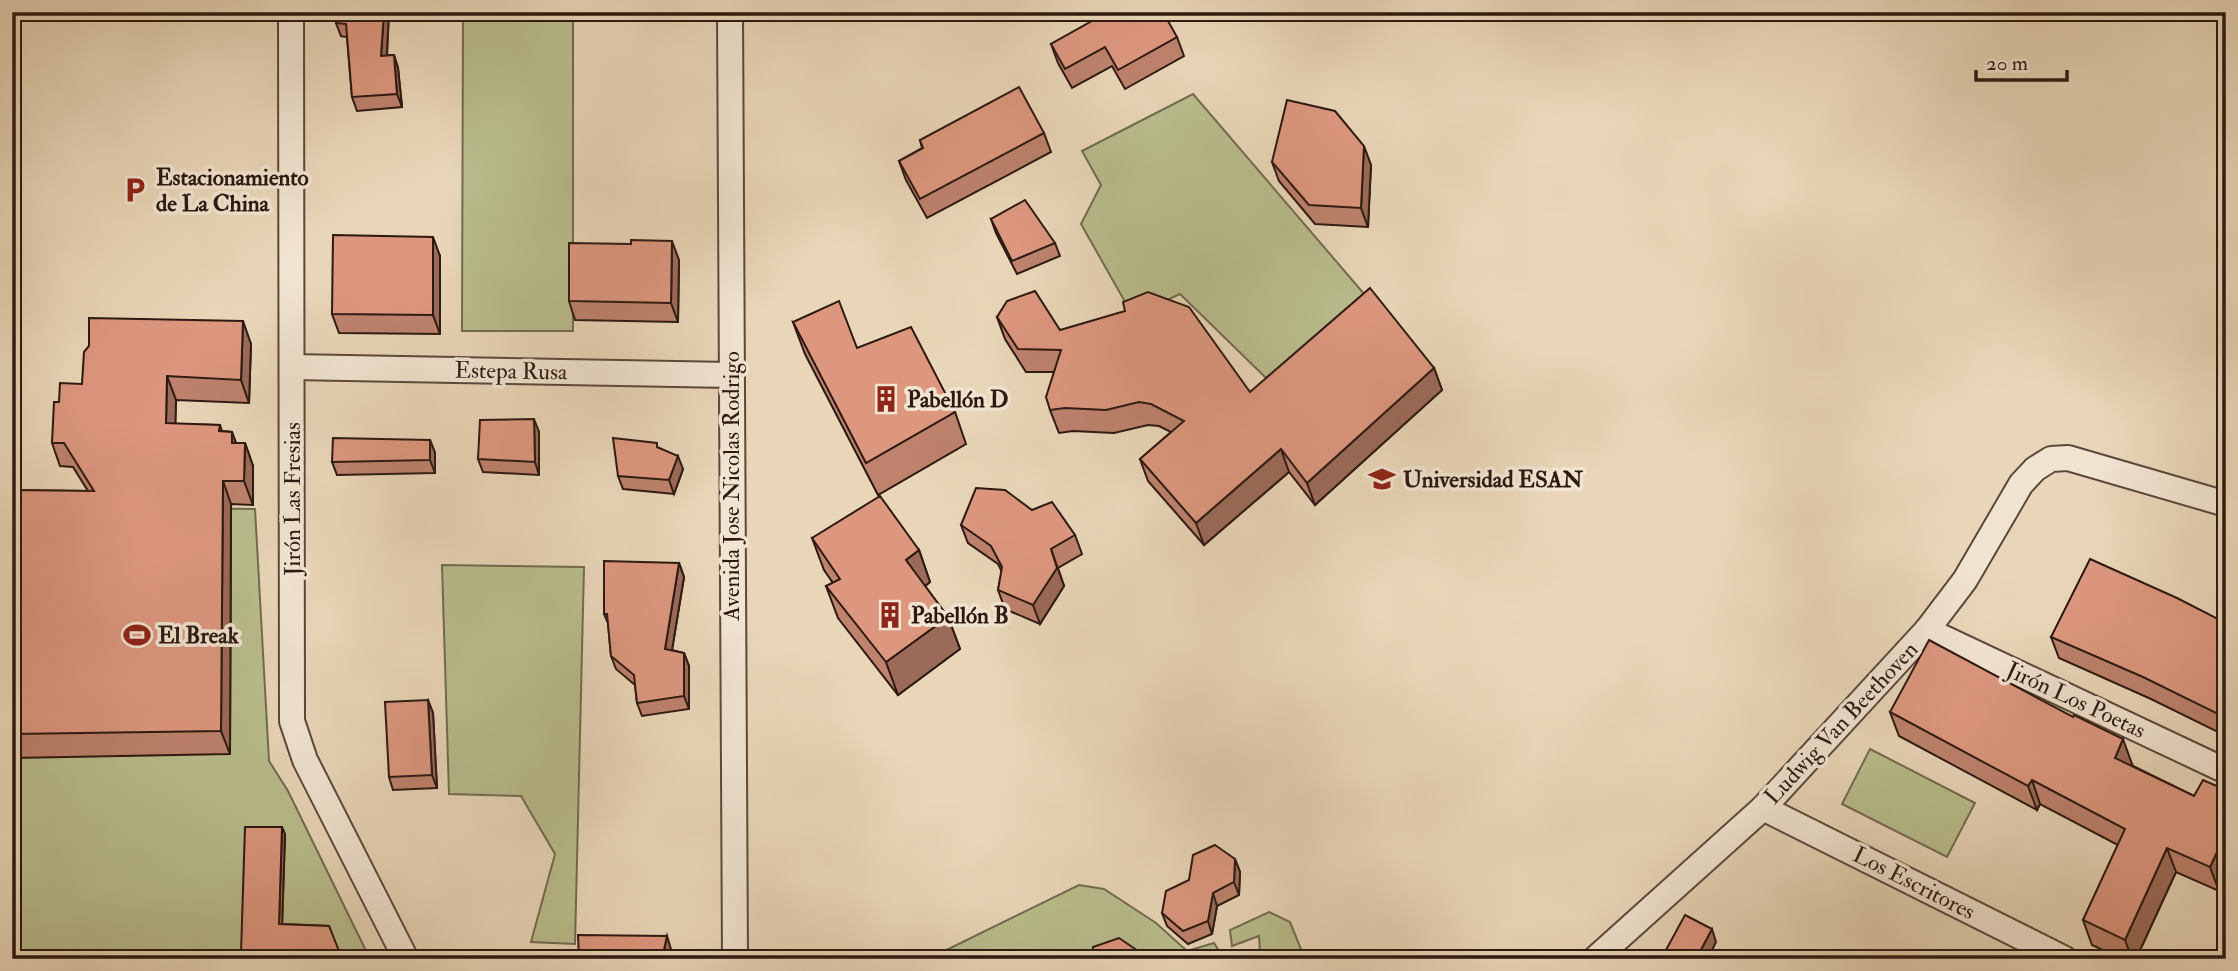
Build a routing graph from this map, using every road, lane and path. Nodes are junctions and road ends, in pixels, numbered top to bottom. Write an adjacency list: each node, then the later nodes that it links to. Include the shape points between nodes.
1 (291, 12): 3 (street, Jirón Las Fresias)
2 (730, 12): 4 (street, Avenida Jose Nicolas Rodrigo)
3 (292, 367): 4 (street, Estepa Rusa); 9 (street, Jirón Las Fresias, via 292,721 306,760)
4 (730, 374): 10 (street, Avenida Jose Nicolas Rodrigo)
5 (2226, 504): 6 (street, Ludwig Van Beethoven, via 2068,458 2051,459 2021,484 1965,580)
6 (1927, 629): 7 (street, Jirón Los Poetas); 8 (street, Ludwig Van Beethoven)
7 (2226, 771)
8 (1763, 808): 11 (street, Ludwig Van Beethoven); 12 (street, Los Escritores)
9 (406, 959)
10 (735, 959)
11 (1595, 959)
12 (2065, 959)

